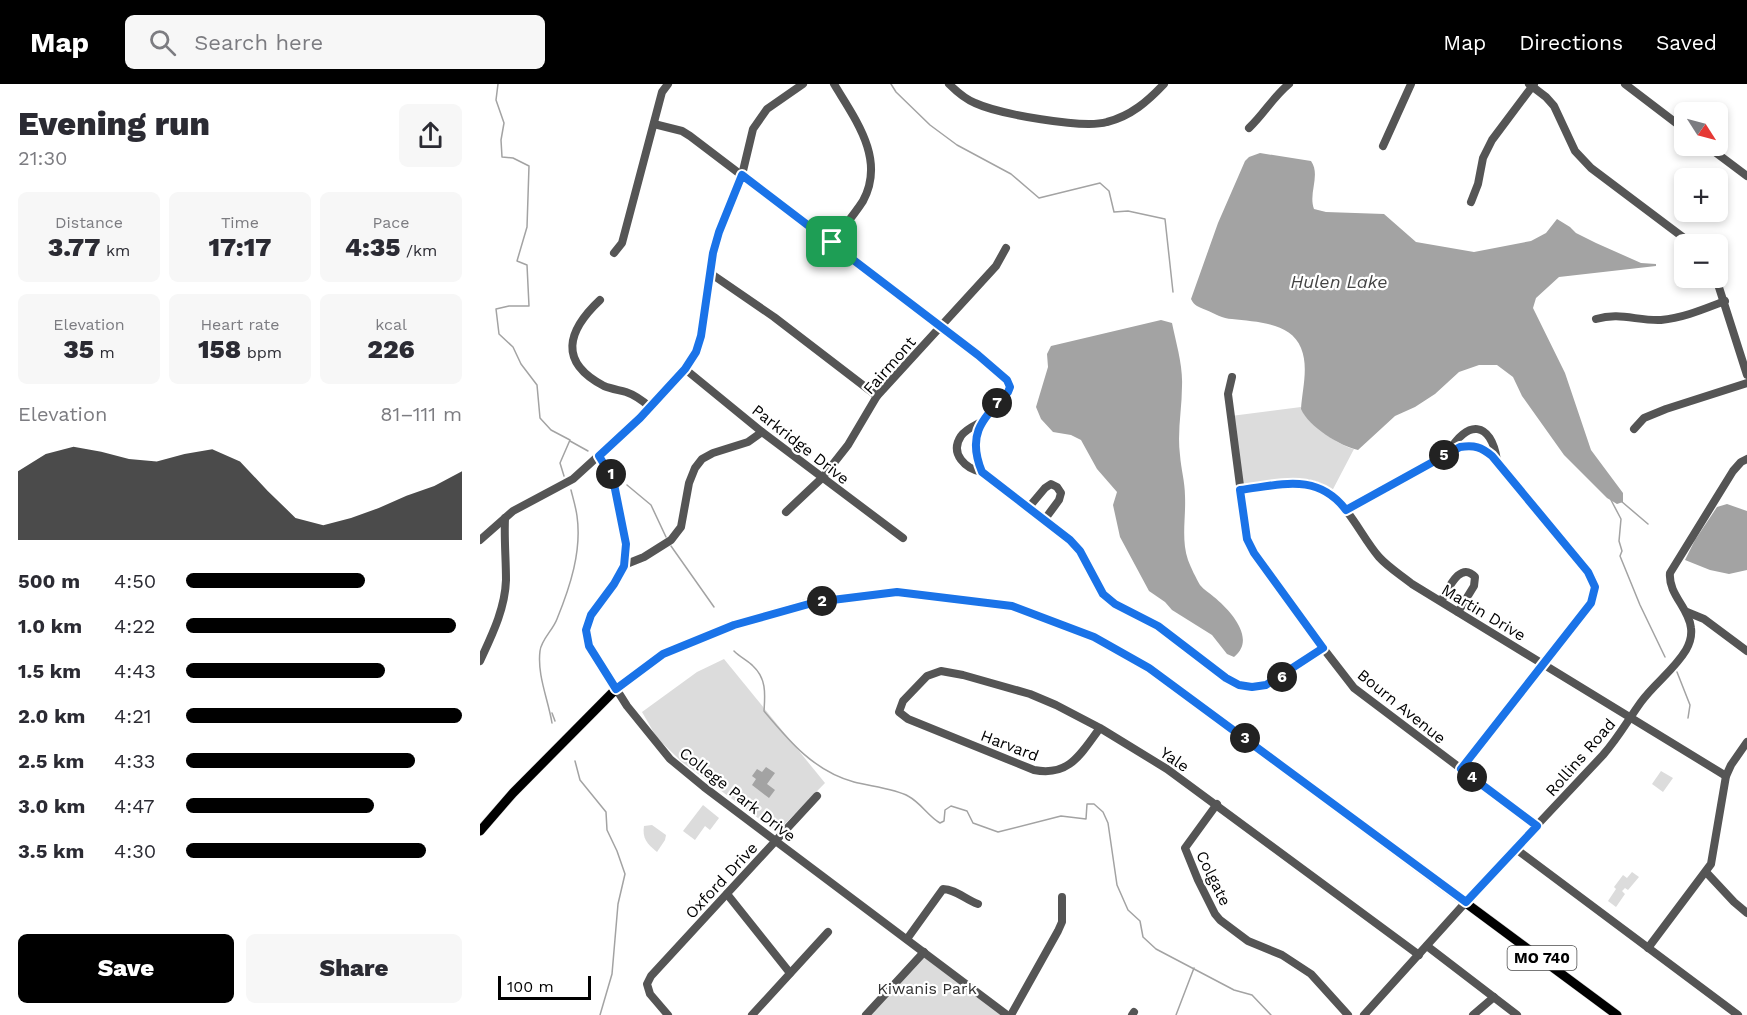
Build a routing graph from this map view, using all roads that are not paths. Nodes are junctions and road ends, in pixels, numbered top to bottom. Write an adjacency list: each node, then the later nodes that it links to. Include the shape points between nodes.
1 (668, 84): 11 (street)
2 (803, 84): 15 (street, via 767,109 756,122)
3 (834, 84): 19 (street, via 868,146 872,173 862,201)
4 (949, 84): 5 (street, via 960,95 990,109 1081,125 1125,115 1146,103)
5 (1164, 84)
6 (1289, 84): 12 (street)
7 (1411, 84): 13 (street)
8 (1625, 84): 10 (street)
9 (1532, 85): 17 (street, via 1491,140); 18 (street, via 1554,106 1575,151 1591,168)
10 (1674, 121)
11 (654, 124): 15 (street, via 682,131); 21 (street, via 622,243)
12 (1249, 128)
13 (1383, 146)
14 (1720, 156): 16 (street)
15 (742, 175): 19 (street); 22 (street, via 719,232)
16 (1747, 176)
17 (1471, 202)
18 (1679, 234)
19 (832, 242): 27 (street)
20 (1006, 248): 27 (street, Fairmont, via 996,266)
21 (614, 253)
22 (710, 273): 28 (street, via 699,345); 32 (street)
23 (1720, 288): 25 (street)
24 (600, 300): 33 (street, via 573,337 576,361 607,388 629,393)
25 (1725, 302): 26 (street, via 1663,320 1609,315); 29 (street)
26 (1596, 319)
27 (941, 327): 32 (street, Fairmont); 34 (street, via 1007,380 1010,387)
28 (685, 369): 33 (street); 36 (street, Parkridge Drive)
29 (1747, 375)
30 (1232, 377): 43 (street, Bourn Avenue, via 1228,394)
31 (1747, 383): 35 (street, via 1666,409 1644,418)
32 (877, 396): 42 (street, Fairmont, via 848,445)
33 (650, 407): 38 (street)
34 (981, 422): 41 (street, via 976,459); 41 (street, via 961,436 957,450 965,465)
35 (1634, 429)
36 (762, 432): 42 (street, Parkridge Drive); 51 (street, via 748,442 702,459 689,483 681,527 670,540)
37 (1448, 453): 40 (street, via 1473,445); 40 (street, via 1463,433 1482,430 1495,443); 45 (street)
38 (599, 456): 47 (street, via 563,487); 51 (street, via 613,479 626,544)
39 (1747, 459): 54 (street, Rollins Road, via 1733,471 1672,568 1669,580)
40 (1500, 464): 58 (street, via 1593,579 1595,587 1591,603)
41 (982, 472): 44 (street)
42 (822, 478): 46 (street, Fairmont); 49 (street, Parkridge Drive)
43 (1240, 490): 45 (street, Martin Drive, via 1308,484 1331,494); 55 (street, Bourn Avenue, via 1247,539 1254,553)
44 (1029, 507): 48 (street); 48 (street, via 1045,488 1051,484 1057,487 1061,492 1059,500)
45 (1346, 510): 52 (street, Martin Drive, via 1389,567)
46 (786, 512)
47 (505, 518): 50 (street); 57 (street, via 506,581 502,605)
48 (1044, 519): 55 (street, via 1080,551 1103,594 1158,626 1239,685 1266,685)
49 (903, 538)
50 (480, 540)
51 (624, 566): 59 (street, College Park Drive, via 591,615 586,630 589,646)
52 (1441, 601): 53 (street, Martin Drive); 53 (street, via 1457,576 1471,573 1474,586)
53 (1458, 612): 58 (street, Martin Drive)
54 (1687, 612): 56 (street, via 1704,619); 61 (street, Rollins Road, via 1692,626 1688,646)
55 (1323, 648): 64 (street, Bourn Avenue, via 1354,688)
56 (1747, 651)
57 (480, 661)
58 (1544, 664): 61 (street, Martin Drive); 64 (street)
59 (616, 689): 69 (main road, MO 740); 70 (street, College Park Drive, via 670,759); 75 (main road, MO 740, via 663,654 734,625 816,602 897,592 1012,606 1094,637 1149,668)
60 (899, 712): 62 (street, Yale, via 903,701 927,675 940,671 1030,694); 62 (street, Harvard, via 908,719 1044,772 1070,765)
61 (1630, 717): 65 (street, Martin Drive); 68 (street, Rollins Road, via 1617,739)
62 (1100, 728): 67 (street, Yale)
63 (1747, 742): 65 (street)
64 (1461, 769): 68 (street, Bourn Avenue)
65 (1726, 776): 72 (street, via 1713,858)
66 (817, 796): 70 (street, Oxford Drive)
67 (1216, 804): 83 (street, Yale); 92 (street, Colgate, via 1185,848 1215,914 1248,941 1282,955 1311,974)
68 (1537, 826): 71 (street, Rollins Road)
69 (480, 831)
70 (776, 841): 73 (street, Oxford Drive); 79 (street, College Park Drive)
71 (1516, 849): 75 (street, Rollins Road); 81 (street)
72 (1706, 872): 77 (street); 81 (street)
73 (727, 894): 84 (street); 86 (street, Oxford Drive, via 651,976 647,984 650,994)
74 (1062, 897): 91 (street, via 1058,931)
75 (1466, 902): 80 (street, Rollins Road); 96 (main road, MO 740)
76 (978, 904): 79 (street, via 943,889)
77 (1747, 913)
78 (828, 932): 84 (street)
79 (907, 939): 82 (street, College Park Drive)
80 (1427, 946): 83 (street, Rollins Road); 85 (street)
81 (1648, 948): 97 (street)
82 (924, 952): 90 (street); 91 (street, College Park Drive)
83 (1419, 955): 93 (street, Rollins Road)
84 (790, 973): 89 (street)
85 (1494, 997): 94 (street); 95 (street)
86 (661, 1007): 87 (street); 88 (street)
87 (655, 1015)
88 (668, 1015)
89 (752, 1015)
90 (866, 1015)
91 (1009, 1015)
92 (1348, 1015)
93 (1364, 1015)
94 (1473, 1015)
95 (1517, 1015)
96 (1617, 1015)
97 (1738, 1015)

